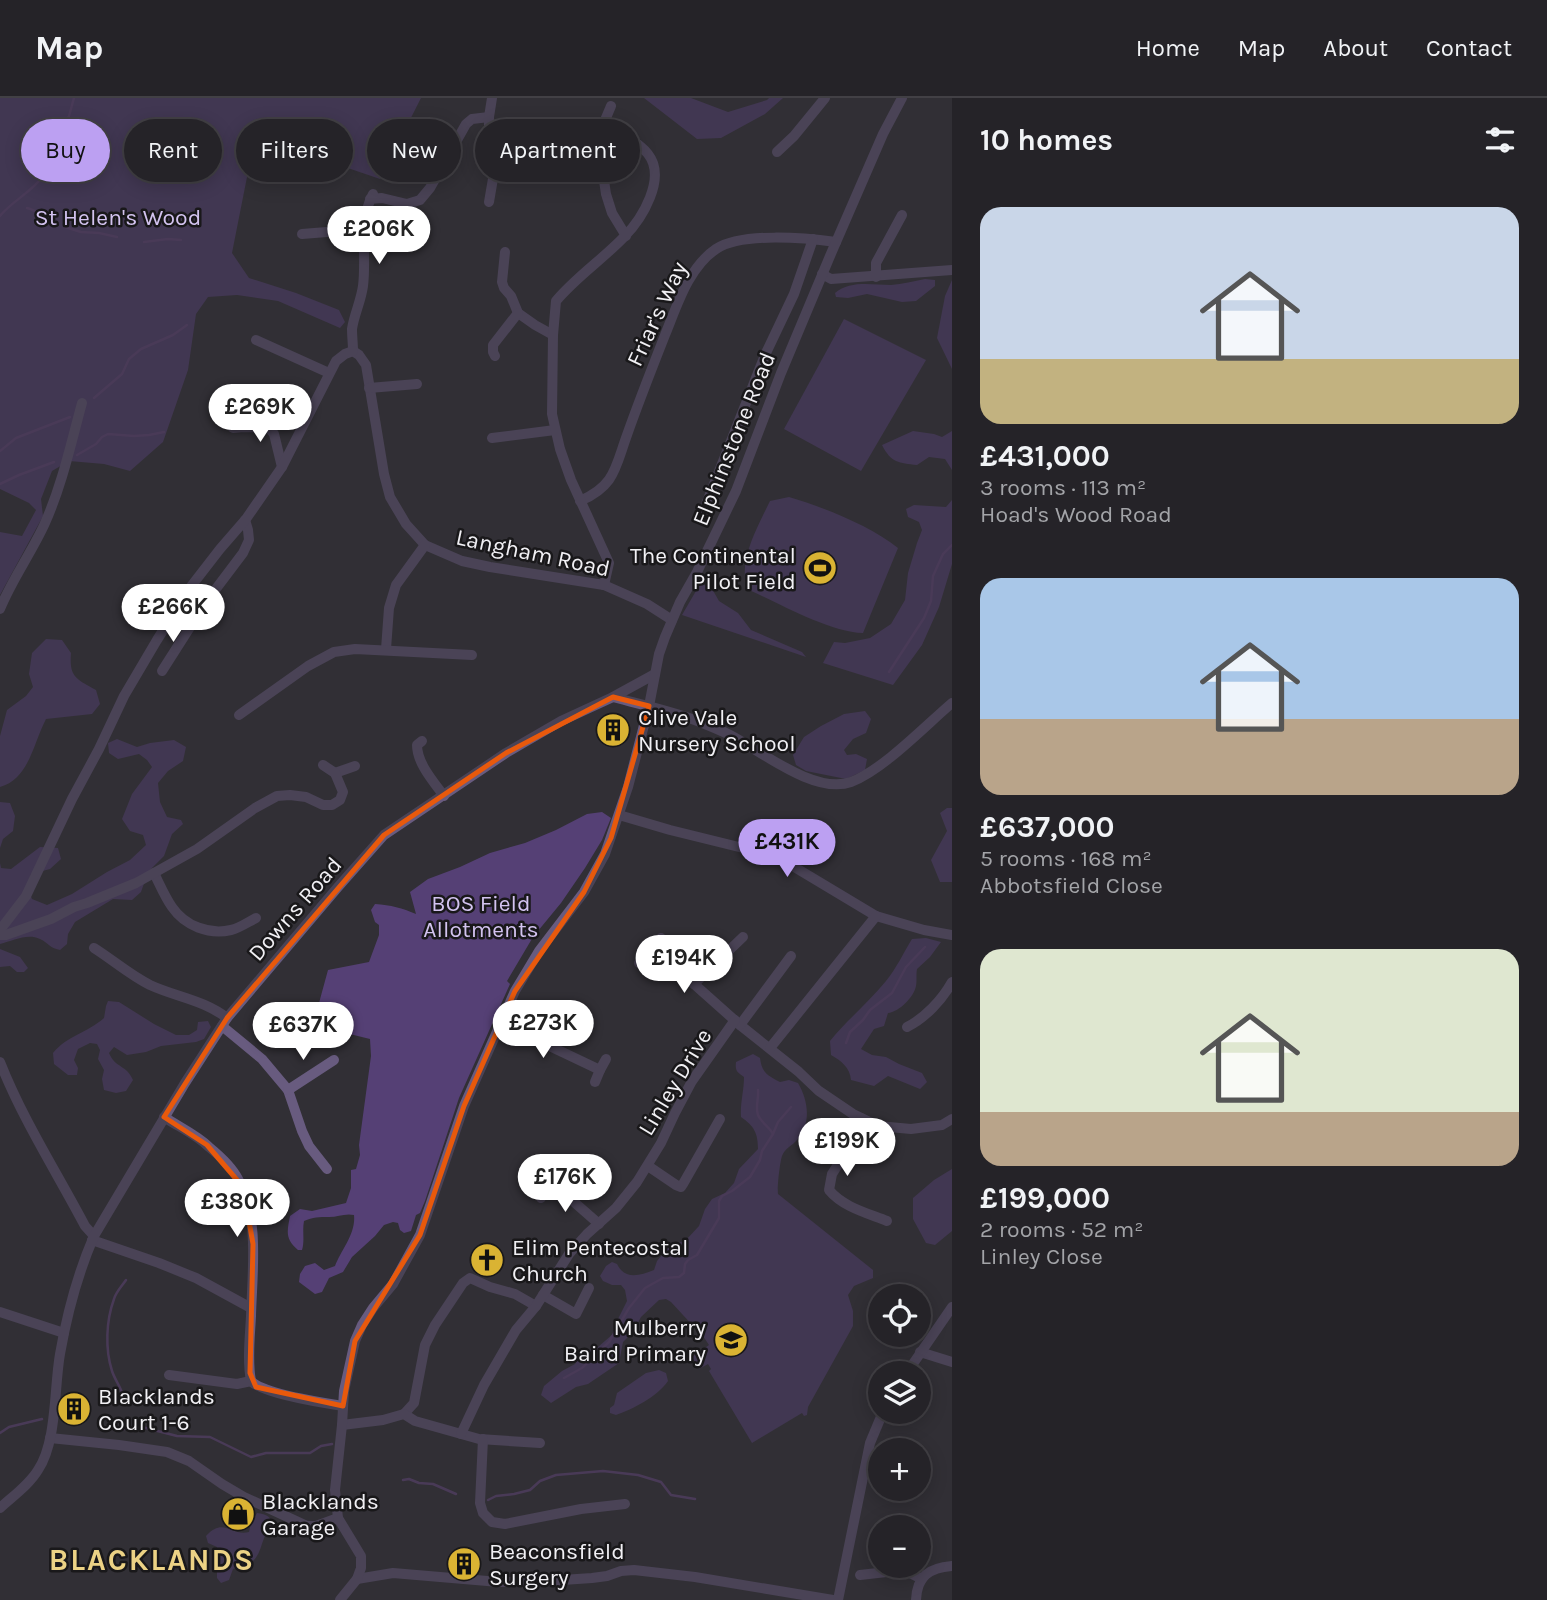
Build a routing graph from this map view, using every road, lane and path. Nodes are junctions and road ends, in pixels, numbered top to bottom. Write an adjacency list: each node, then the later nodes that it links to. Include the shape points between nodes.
1 (492, 98): 5 (street)
2 (825, 98): 6 (street)
3 (902, 98): 14 (street, Elphinstone Road)
4 (611, 106): 12 (street, via 603,125 647,152 655,176 643,211)
5 (489, 117): 8 (street, via 495,167); 10 (street, via 472,118 466,124 420,200 407,204 372,196)
6 (777, 152)
7 (604, 182): 12 (street, via 612,213)
8 (489, 202)
9 (902, 215): 18 (street, via 876,263)
10 (364, 229): 11 (street); 22 (street, via 364,277 352,327)
11 (302, 234)
12 (626, 236): 20 (street, via 556,301)
13 (813, 239): 14 (street, Friar's Way); 32 (street, Friar's Way, via 744,238 717,248 701,263 676,309 609,483); 33 (street)
14 (836, 242): 17 (street, Elphinstone Road)
15 (505, 252): 19 (street, via 502,282)
16 (952, 271): 18 (street)
17 (822, 274): 18 (street, via 831,279); 38 (street, Elphinstone Road, via 737,491)
18 (876, 276)
19 (518, 313): 20 (street); 23 (street, via 494,345)
20 (553, 335): 29 (street)
21 (256, 340): 24 (street)
22 (353, 351): 24 (street, via 336,361); 26 (street, Langham Road, via 366,365)
23 (495, 356)
24 (329, 373): 31 (street)
25 (417, 384): 26 (street)
26 (369, 388): 35 (street, Langham Road, via 390,497)
27 (82, 403): 37 (street, via 45,524)
28 (233, 428): 31 (street, via 269,428)
29 (555, 430): 30 (street); 32 (street)
30 (492, 438)
31 (282, 467): 34 (street)
32 (580, 501): 36 (street, via 609,563)
33 (701, 517)
34 (245, 520): 41 (street, via 249,540 243,553); 56 (street, via 190,589 157,640 124,696 26,896)
35 (425, 545): 36 (street, Langham Road, via 462,561); 39 (street, via 396,585)
36 (604, 585): 38 (street, Langham Road)
37 (0, 609)
38 (672, 620): 42 (street, Elphinstone Road)
39 (386, 649): 40 (street); 46 (street, via 334,652)
40 (472, 655)
41 (162, 671)
42 (655, 674): 43 (street, Downs Road); 45 (street, Elphinstone Road)
43 (613, 697): 45 (street); 51 (street, Downs Road, via 506,753)
44 (952, 703): 45 (street, via 868,774 835,785 799,774 728,734)
45 (649, 706): 52 (street, Elphinstone Road)
46 (239, 715)
47 (422, 741): 51 (street, via 417,754)
48 (323, 765): 50 (street)
49 (355, 766): 50 (street)
50 (335, 773): 53 (street, via 343,792 332,805 306,797 277,796)
51 (443, 796): 66 (street, Downs Road, via 384,835)
52 (619, 815): 54 (street, via 786,862); 67 (street, Elphinstone Road, via 598,869 528,969)
53 (154, 873): 55 (street, via 174,910 187,923 232,930); 56 (street, via 51,919)
54 (876, 916): 57 (street); 70 (street)
55 (256, 918)
56 (0, 933)
57 (952, 935)
58 (743, 937): 65 (street)
59 (661, 938): 61 (street)
60 (99, 948): 66 (street, via 148,984 215,1009)
61 (649, 951): 63 (street); 65 (street)
62 (791, 956): 68 (street)
63 (639, 963)
64 (952, 982): 69 (street, via 920,1020)
65 (694, 984): 68 (street)
66 (224, 1022): 76 (street); 77 (street, Downs Road)
67 (501, 1023): 74 (street); 99 (street, Elphinstone Road, via 464,1106 420,1235 355,1341)
68 (738, 1023): 70 (street, Linley Drive); 81 (street, Linley Drive, via 692,1081)
69 (907, 1027)
70 (770, 1048): 78 (street, Linley Drive, via 819,1091)
71 (606, 1059): 74 (street)
72 (0, 1062): 86 (street, via 45,1155)
73 (332, 1065): 76 (street)
74 (600, 1070): 75 (street)
75 (596, 1082)
76 (288, 1090): 82 (street, via 309,1146)
77 (164, 1117): 86 (street, Downs Road); 91 (street, via 207,1145 243,1186 253,1244)
78 (861, 1118): 80 (street, Linley Drive, via 878,1126 911,1129); 84 (street, via 832,1174 829,1190 844,1203)
79 (719, 1119): 81 (street, via 681,1186)
80 (952, 1119)
81 (648, 1166): 85 (street, Linley Drive)
82 (327, 1169)
83 (541, 1198): 85 (street, via 552,1177)
84 (887, 1221)
85 (600, 1224): 88 (street, Linley Drive, via 569,1254)
86 (93, 1238): 91 (street, via 196,1279); 93 (street, Downs Road)
87 (589, 1288): 88 (street, via 576,1314)
88 (543, 1295): 89 (street, Linley Drive)
89 (536, 1306): 100 (street, via 470,1278 463,1283 425,1345 414,1403); 103 (street, Linley Drive, via 499,1358)
90 (952, 1307): 94 (street)
91 (251, 1308): 98 (street)
92 (0, 1312): 93 (street)
93 (64, 1333): 104 (street, Downs Road)
94 (920, 1352): 95 (street); 96 (street)
95 (914, 1361)
96 (952, 1362)
97 (169, 1375): 98 (street, via 237,1384)
98 (251, 1381): 99 (street, via 268,1391)
99 (343, 1405): 102 (street, Elphinstone Road)
100 (404, 1414): 102 (street); 103 (street)
101 (878, 1424): 115 (street)
102 (342, 1425): 109 (street, Elphinstone Road, via 335,1490)
103 (461, 1434): 105 (street)
104 (50, 1438): 108 (street, Downs Road, via 39,1469); 109 (street, via 167,1452 244,1497 307,1526)
105 (484, 1439): 106 (street); 107 (street, via 481,1503 492,1522 505,1524)
106 (540, 1443)
107 (625, 1504)
108 (0, 1508)
109 (338, 1518): 112 (street, Elphinstone Road, via 361,1556)
110 (952, 1566): 113 (street, via 934,1569)
111 (860, 1574): 113 (street, via 904,1570)
112 (357, 1579): 114 (street); 115 (street, via 393,1573 531,1582 634,1570)
113 (922, 1579): 116 (street)
114 (340, 1600)
115 (836, 1600)
116 (915, 1600)

